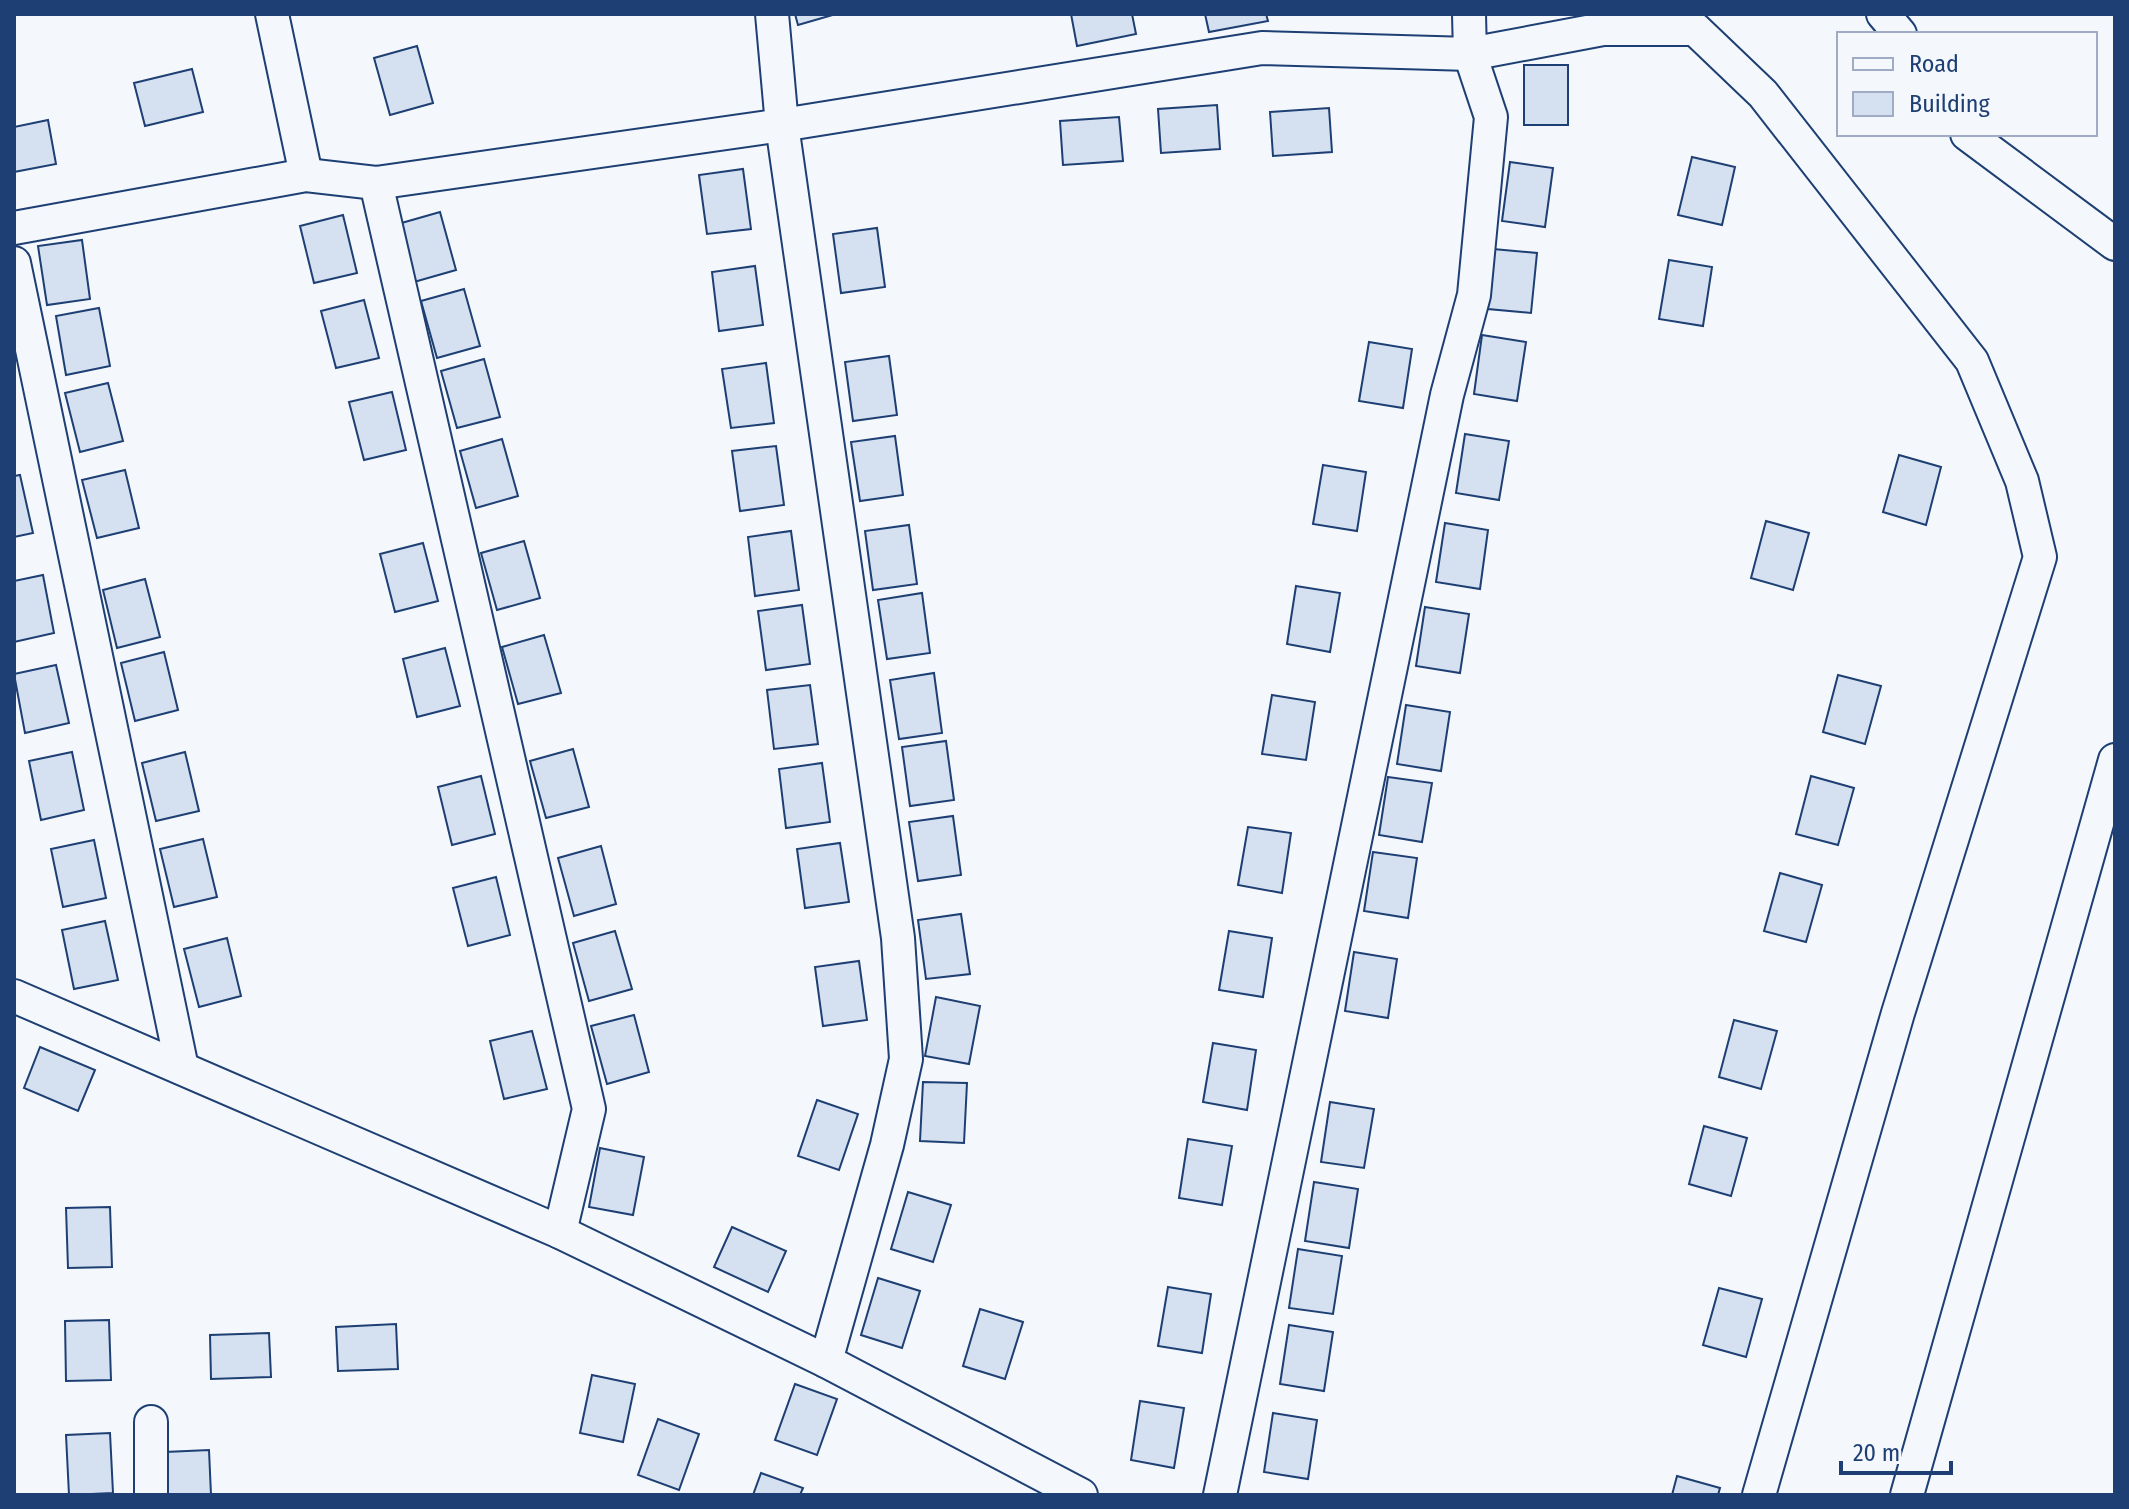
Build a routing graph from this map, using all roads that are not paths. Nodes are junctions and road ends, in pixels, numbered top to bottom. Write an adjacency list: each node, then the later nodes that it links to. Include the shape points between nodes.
1 (272, 14): 9 (street)
2 (772, 14): 7 (street)
3 (1469, 14): 6 (street)
4 (1883, 14): 5 (street)
5 (1898, 32)
6 (1470, 54): 7 (street, via 1262,48); 22 (street, via 1491,117 1474,295 1447,395); 23 (street, via 1603,29 1695,29 1763,94 1972,361 2022,481 2040,557 1898,1013)
7 (782, 125): 10 (street); 18 (street, via 898,938 906,1059)
8 (1970, 136): 12 (street)
9 (306, 175): 10 (street); 11 (street)
10 (376, 183): 17 (street, via 589,1109)
11 (14, 228)
12 (2113, 238)
13 (14, 263): 16 (street)
14 (2115, 760): 24 (street)
15 (14, 996): 16 (street)
16 (182, 1068): 17 (street)
17 (560, 1232): 18 (street)
18 (826, 1361): 21 (street)
19 (151, 1422): 20 (street)
20 (151, 1495)
21 (1081, 1495)
22 (1220, 1495)
23 (1759, 1495)
24 (1907, 1495)

